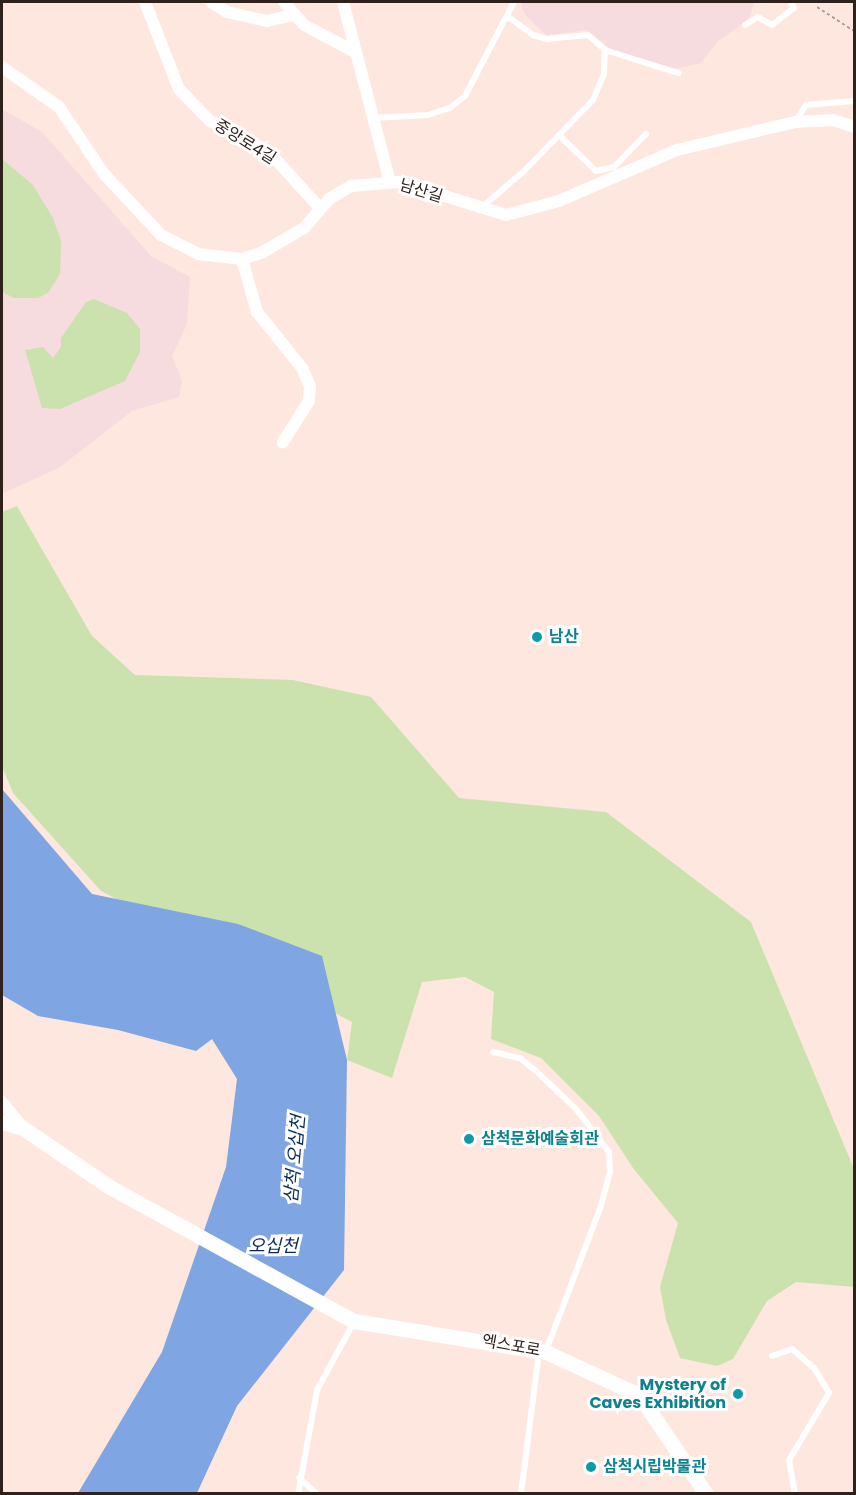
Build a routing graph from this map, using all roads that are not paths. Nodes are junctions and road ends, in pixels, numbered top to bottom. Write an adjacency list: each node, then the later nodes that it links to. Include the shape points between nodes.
1 (211, 2): 7 (street, via 227,12 267,21)
2 (284, 2): 7 (street)
3 (343, 2): 11 (street)
4 (514, 2): 8 (lane)
5 (791, 2): 9 (lane, via 794,8 772,25 758,17)
6 (149, 3): 22 (street, 중앙로4길, via 162,52 179,89 210,121 268,153)
7 (294, 15): 11 (street)
8 (507, 16): 10 (lane, via 547,39 588,34); 15 (lane, via 465,96 450,108 428,114)
9 (745, 25)
10 (605, 50): 13 (lane); 19 (lane, via 604,74 593,100)
11 (355, 52): 15 (street)
12 (2, 68): 24 (street, 남산길, via 59,107 104,174 161,235 199,254)
13 (678, 73)
14 (855, 101): 16 (lane, via 806,105)
15 (373, 118): 21 (street)
16 (795, 122): 17 (street, 남산길, via 832,120); 20 (street, 남산길, via 677,150)
17 (855, 127)
18 (646, 134): 20 (lane)
19 (560, 136): 20 (lane, via 596,171); 23 (lane)
20 (613, 173): 23 (street, 남산길, via 533,209 506,215)
21 (390, 182): 22 (street, 남산길, via 351,186); 23 (street, 남산길)
22 (320, 208): 24 (street, 남산길, via 304,228 286,240)
23 (480, 208)
24 (242, 259): 25 (street, via 257,312 302,368 310,386 309,401)
25 (283, 442)
26 (493, 1052): 31 (lane, via 520,1058 536,1071 576,1109 609,1152 610,1172 601,1206)
27 (2, 1102): 29 (street)
28 (2, 1122): 29 (street)
29 (23, 1128): 30 (street, 엑스포로, via 108,1186)
30 (354, 1320): 31 (street, 엑스포로); 33 (lane, via 317,1390)
31 (542, 1351): 36 (lane); 37 (street, 엑스포로, via 639,1395)
32 (772, 1356): 38 (lane, via 792,1349 814,1368 829,1393 789,1460)
33 (299, 1478): 34 (lane); 35 (lane)
34 (298, 1494)
35 (317, 1494)
36 (521, 1494)
37 (706, 1494)
38 (795, 1494)

